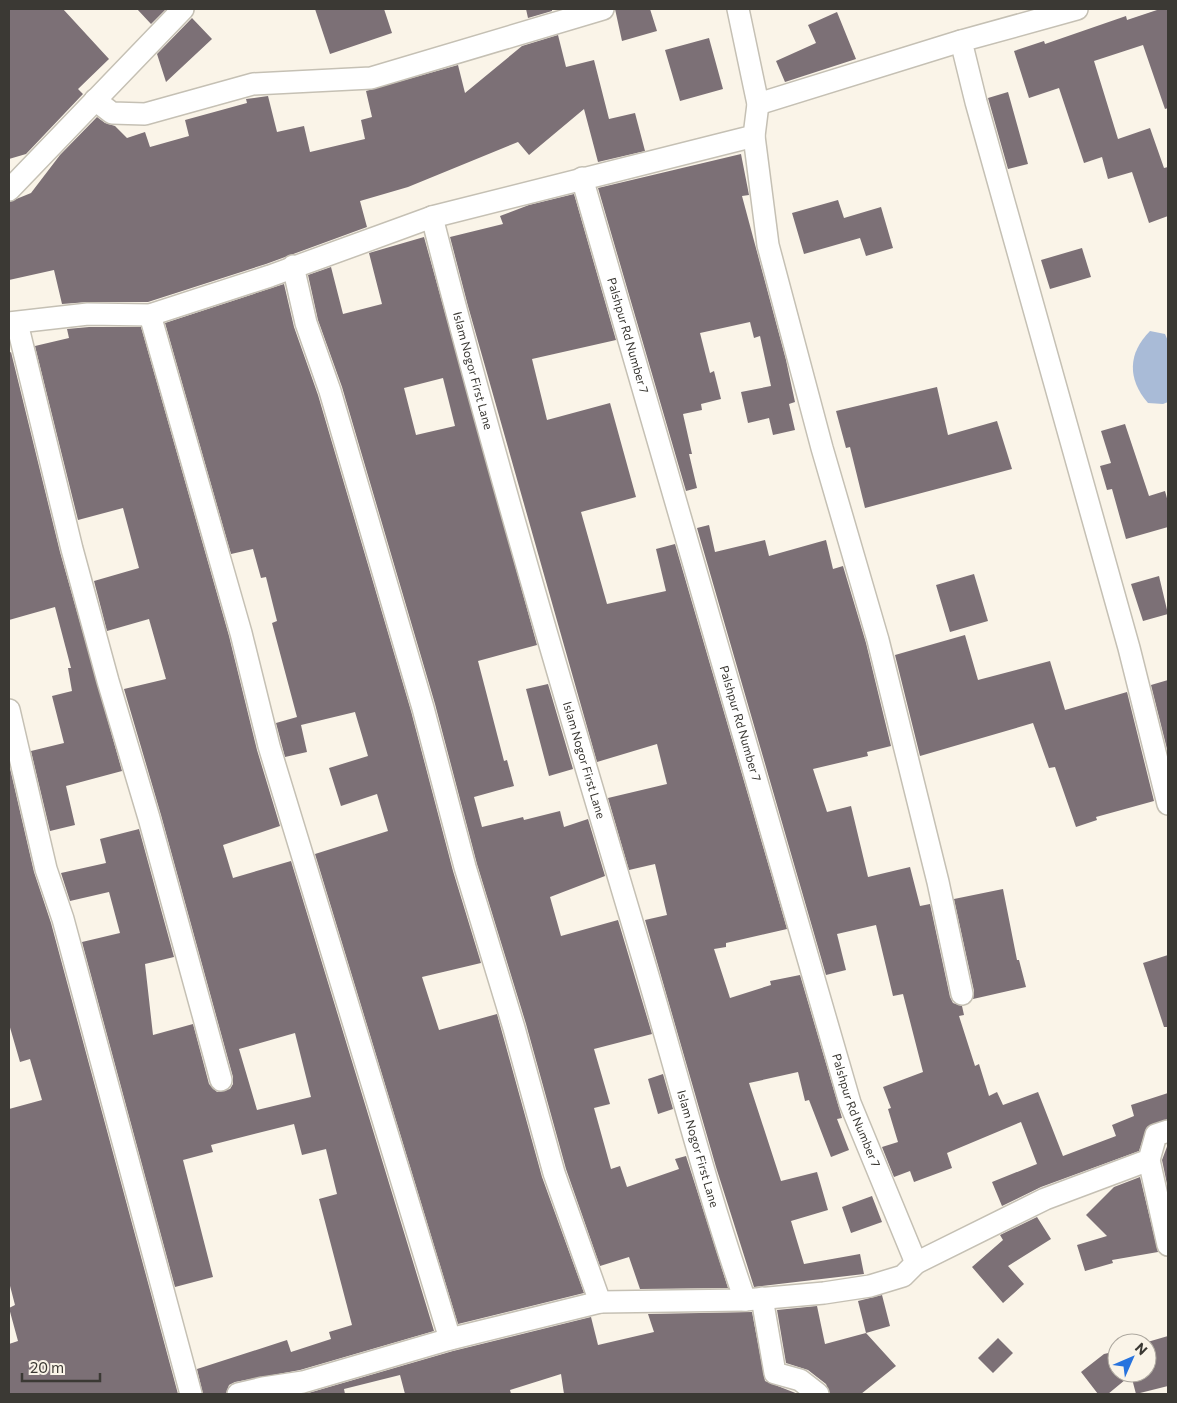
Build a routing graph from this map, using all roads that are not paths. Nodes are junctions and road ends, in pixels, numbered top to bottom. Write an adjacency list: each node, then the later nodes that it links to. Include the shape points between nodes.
1 (183, 9): 6 (street)
2 (603, 9): 6 (street, via 371,78 253,84 145,114 112,113)
3 (738, 9): 7 (street)
4 (1078, 9): 5 (street)
5 (961, 40): 7 (street); 16 (street, via 978,111 1129,648)
6 (95, 100): 10 (street)
7 (758, 104): 8 (street)
8 (754, 136): 9 (street); 17 (street, via 768,245 878,640 938,882)
9 (582, 178): 11 (street); 22 (street, Palshpur Rd Number 7, via 850,1103)
10 (9, 190)
11 (432, 217): 12 (street); 23 (street, Islam Nogor First Lane, via 472,374 723,1236)
12 (293, 266): 13 (street); 24 (street, via 306,322 330,391 423,708 465,867 554,1173)
13 (150, 315): 14 (street, via 88,314); 25 (street, via 241,633 269,746)
14 (13, 323): 18 (street, via 103,662)
15 (9, 710): 26 (street, via 46,869 65,928)
16 (1168, 804)
17 (962, 994)
18 (221, 1080)
19 (1168, 1131): 20 (street, via 1156,1135)
20 (1149, 1160): 21 (street); 22 (street, via 1045,1199)
21 (1168, 1245)
22 (916, 1263): 23 (street, via 902,1276 870,1286)
23 (753, 1299): 24 (street); 28 (street, Islam Nogor First Lane, via 775,1372 800,1380)
24 (600, 1302): 25 (street)
25 (450, 1339): 27 (street, via 303,1382)
26 (191, 1394)
27 (238, 1394)
28 (818, 1394)

